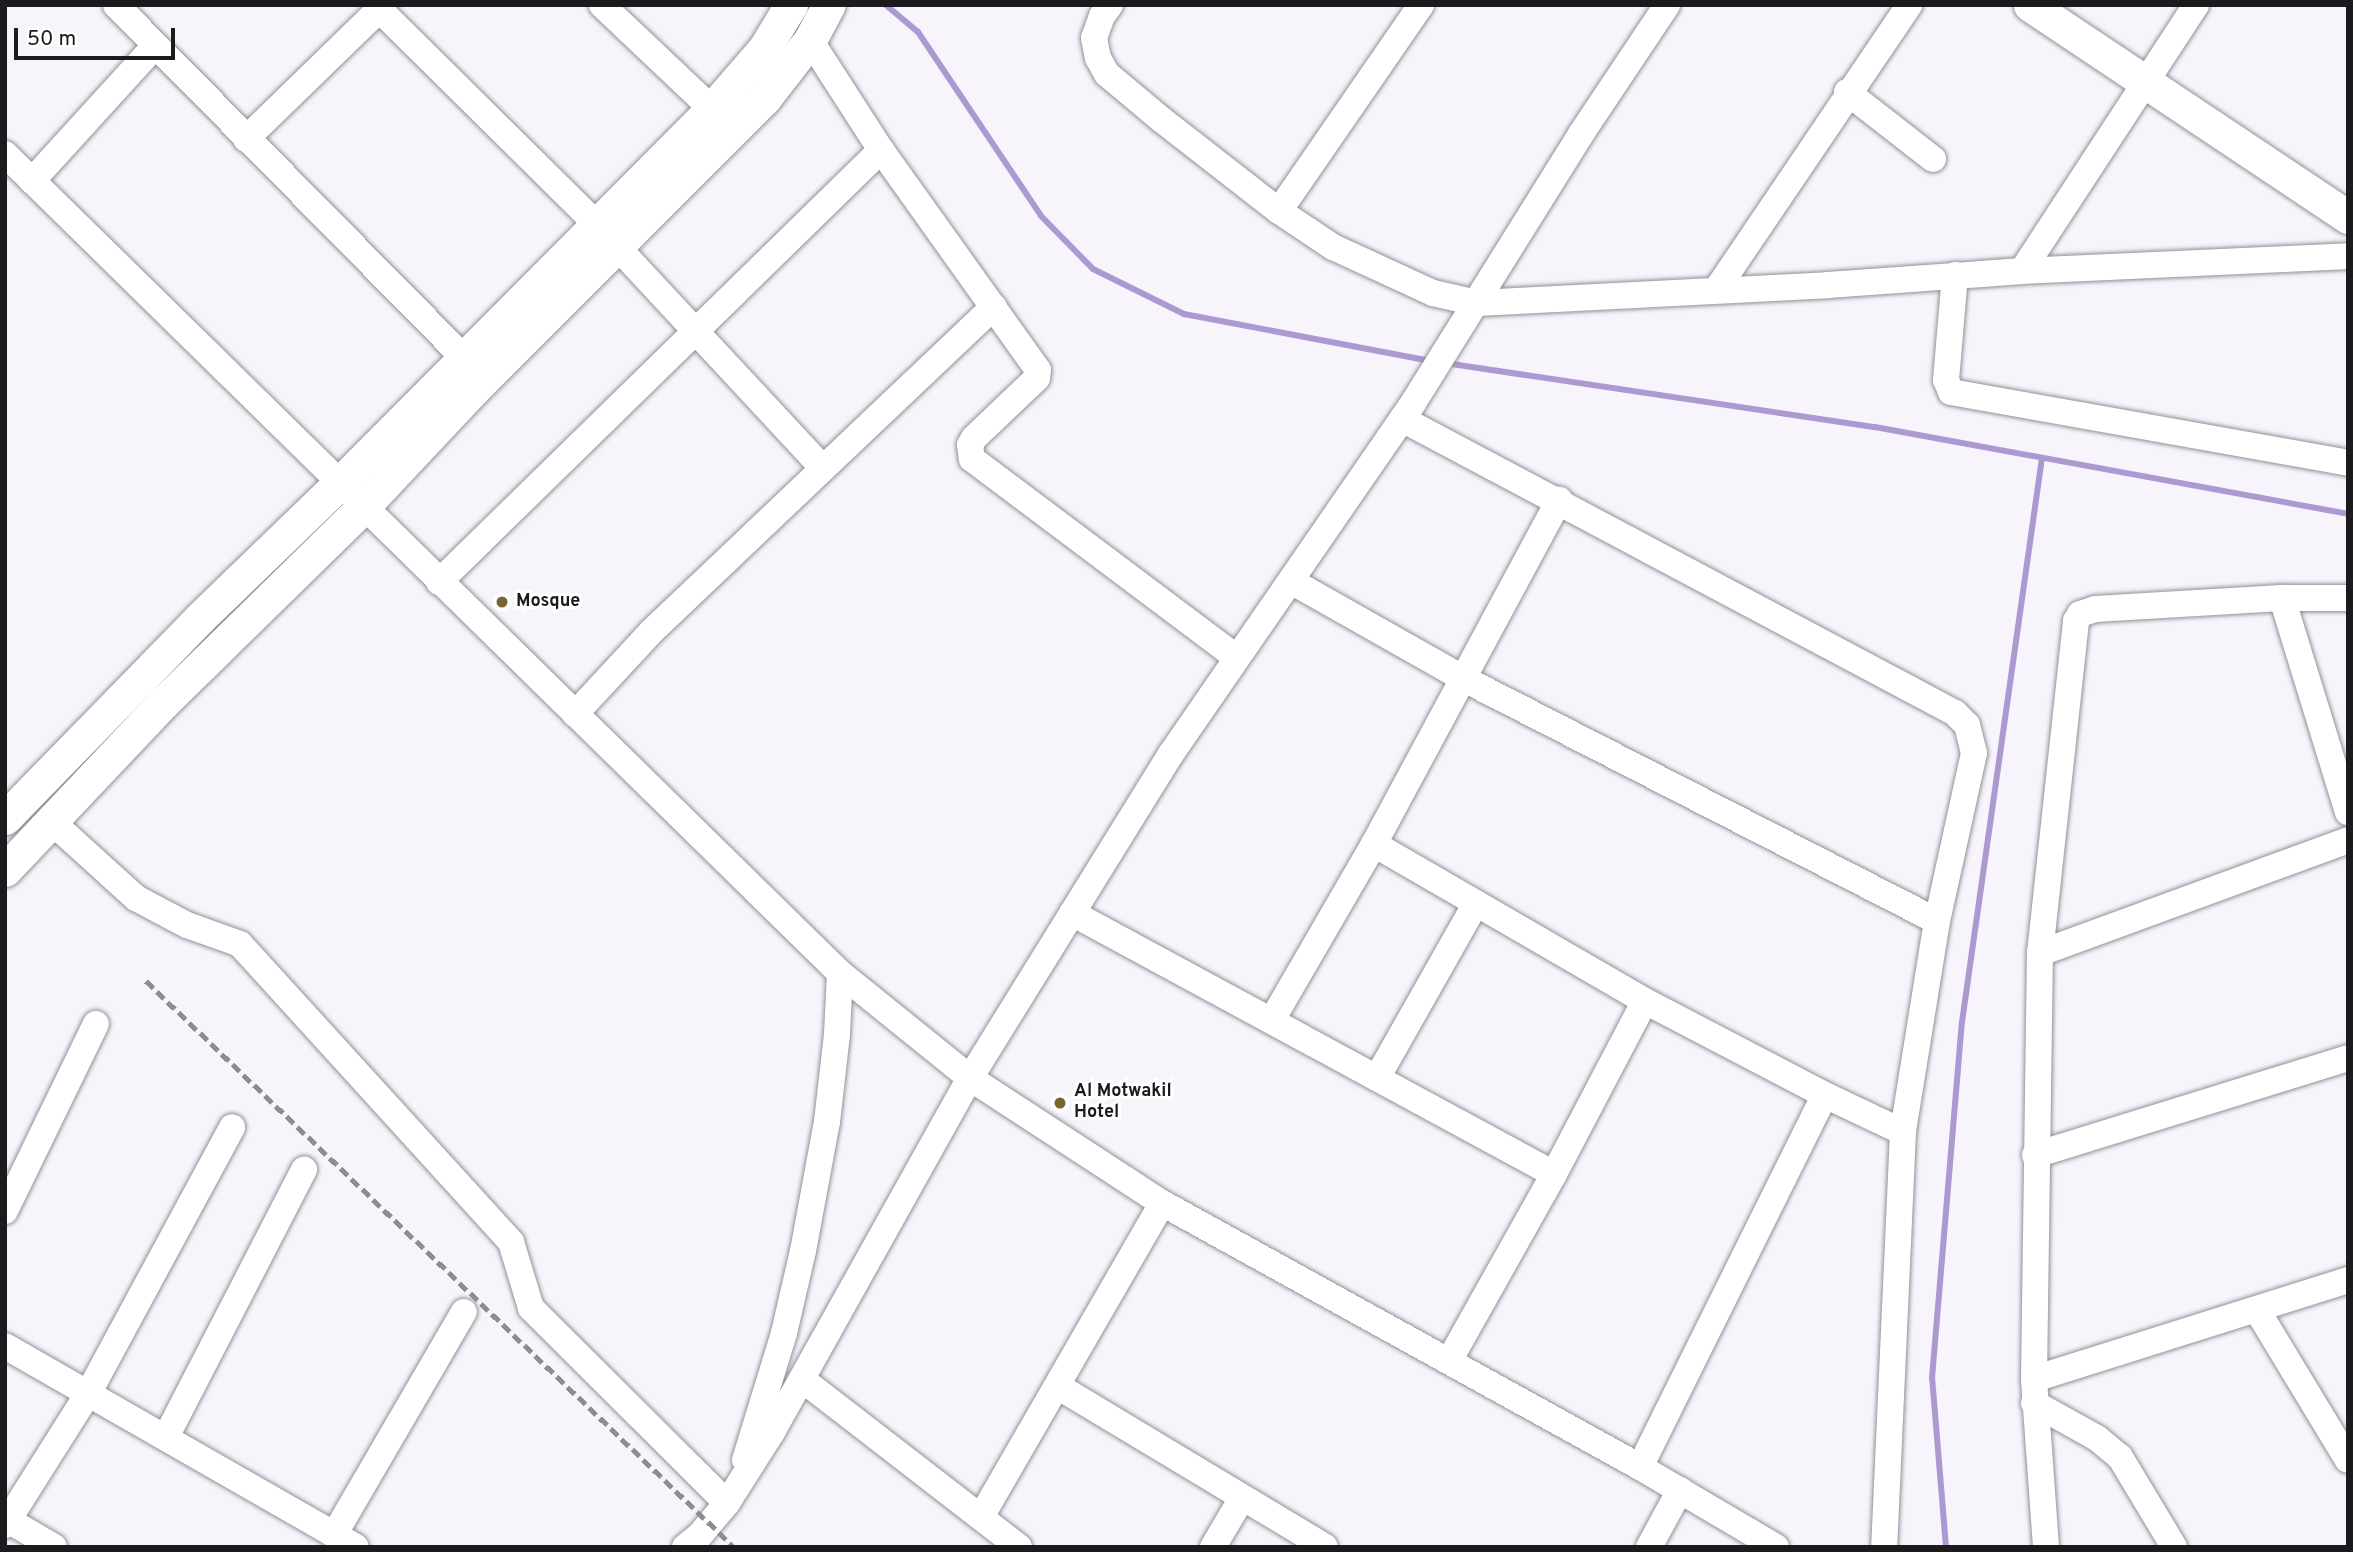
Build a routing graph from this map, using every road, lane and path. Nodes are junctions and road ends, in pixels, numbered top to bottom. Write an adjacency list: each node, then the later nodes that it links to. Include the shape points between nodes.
1 (602, 5): 16 (street)
2 (790, 5): 16 (main road, via 764,49)
3 (829, 5): 12 (main road)
4 (1110, 5): 23 (street, via 1094,38 1107,74)
5 (1421, 5): 23 (street)
6 (1667, 5): 30 (street, via 1581,134)
7 (1909, 5): 15 (street)
8 (2030, 5): 14 (main road)
9 (2196, 5): 14 (street)
10 (382, 7): 17 (street); 24 (street)
11 (129, 10): 13 (street)
12 (810, 40): 18 (street); 24 (main road, via 764,99)
13 (155, 47): 17 (street); 21 (street)
14 (2146, 82): 22 (main road); 26 (street)
15 (1847, 92): 20 (street); 28 (street)
16 (712, 108): 24 (main road)
17 (246, 139): 32 (street)
18 (881, 150): 29 (street); 31 (street)
19 (5, 154): 21 (street)
20 (1933, 159)
21 (32, 181): 36 (street)
22 (2344, 208)
23 (1279, 211): 30 (street, via 1345,253)
24 (607, 236): 31 (street); 32 (main road); 38 (main road, via 475,388)
25 (2348, 256): 26 (street)
26 (2021, 271): 27 (street)
27 (1955, 275): 28 (street); 34 (street, via 1946,380 1951,392)
28 (1717, 289): 30 (street)
29 (994, 307): 35 (street); 43 (street, via 1038,373 974,438 972,459)
30 (1471, 314): 33 (street)
31 (699, 331): 35 (street); 40 (street)
32 (465, 359): 36 (main road)
33 (1407, 411): 37 (street); 39 (street)
34 (2348, 463)
35 (822, 467): 45 (street, via 652,631)
36 (340, 483): 38 (street); 46 (main road)
37 (1559, 500): 44 (street); 55 (street, via 1955,713 1967,725 1974,753)
38 (364, 506): 40 (street); 47 (main road)
39 (1291, 581): 43 (street); 44 (street)
40 (439, 582): 45 (street)
41 (2282, 598): 42 (street); 48 (street); 56 (street, via 2095,609 2080,614)
42 (2348, 598)
43 (1236, 657): 54 (street)
44 (1464, 680): 51 (street); 55 (street)
45 (575, 715): 57 (street)
46 (48, 772): 47 (main road); 49 (main road)
47 (61, 809): 52 (main road); 87 (street, via 136,898 187,925 240,944 512,1242 531,1308)
48 (2348, 812)
49 (5, 818)
50 (2348, 840): 56 (street)
51 (1374, 844): 53 (street); 59 (street)
52 (5, 870)
53 (1476, 903): 58 (street); 62 (street)
54 (1072, 913): 59 (street); 63 (street)
55 (1937, 921): 66 (street)
56 (2040, 953): 67 (street)
57 (840, 973): 63 (street); 84 (street, via 827,1122 803,1251 784,1333)
58 (1645, 1001): 64 (street); 69 (street)
59 (1272, 1020): 62 (street)
60 (96, 1024): 71 (street)
61 (2348, 1058): 67 (street)
62 (1377, 1077): 69 (street)
63 (970, 1078): 70 (street); 77 (street)
64 (1825, 1096): 66 (street); 83 (street)
65 (232, 1128): 80 (street)
66 (1903, 1132): 98 (street)
67 (2035, 1155): 79 (street)
68 (304, 1170): 81 (street)
69 (1554, 1174): 76 (street)
70 (1162, 1203): 76 (street); 78 (street)
71 (5, 1211)
72 (2348, 1280): 73 (street)
73 (2257, 1310): 79 (street); 82 (street)
74 (464, 1312): 90 (street)
75 (5, 1346): 80 (street)
76 (1448, 1361): 83 (street)
77 (803, 1380): 84 (street); 88 (street)
78 (1059, 1387): 86 (street); 88 (street)
79 (2034, 1391): 99 (street); 100 (street, via 2120,1457)
80 (89, 1392): 81 (street); 89 (street)
81 (166, 1437): 90 (street)
82 (2348, 1460)
83 (1640, 1467): 85 (street)
84 (740, 1478): 87 (street)
85 (1680, 1490): 96 (street); 97 (street)
86 (1242, 1498): 94 (street); 95 (street)
87 (727, 1503): 91 (street)
88 (981, 1517): 93 (street)
89 (7, 1522): 92 (street)
90 (345, 1541)
91 (690, 1545)
92 (54, 1547)
93 (1019, 1547)
94 (1213, 1547)
95 (1325, 1547)
96 (1649, 1547)
97 (1776, 1547)
98 (1884, 1547)
99 (2046, 1547)
100 (2174, 1547)

